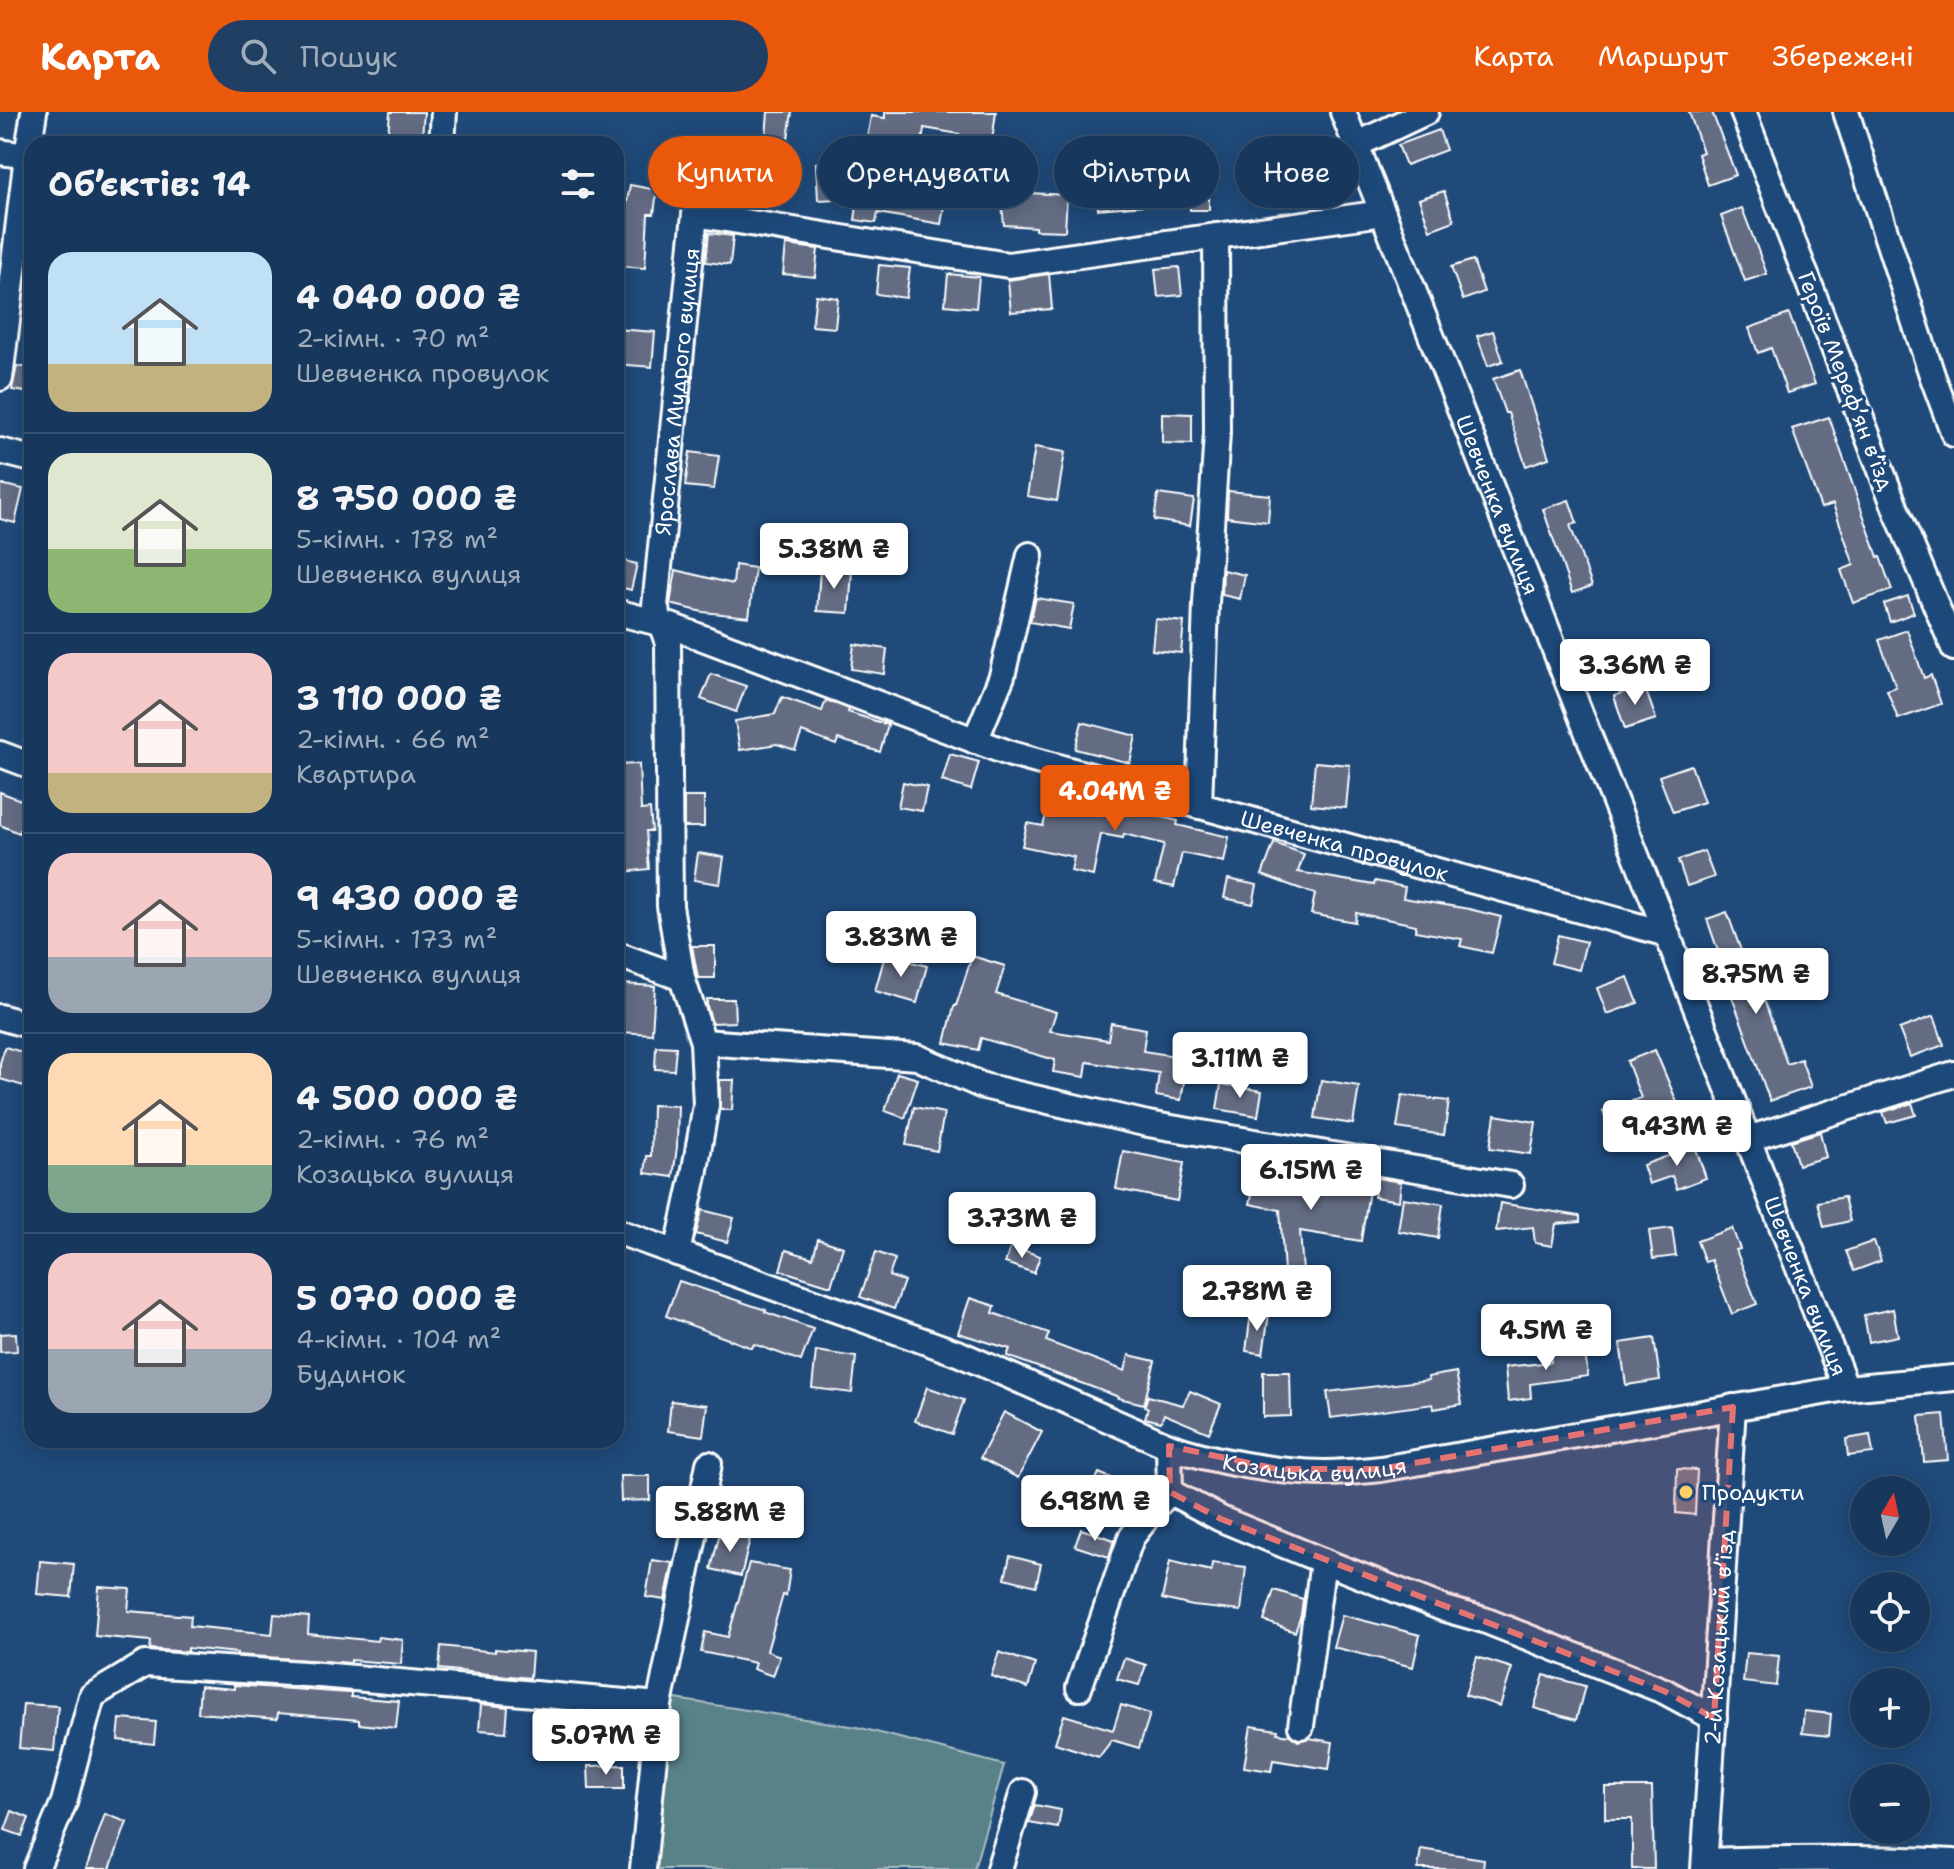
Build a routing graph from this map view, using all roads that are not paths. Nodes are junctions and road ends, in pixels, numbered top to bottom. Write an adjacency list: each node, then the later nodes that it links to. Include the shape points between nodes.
1 (34, 112): 7 (street)
2 (444, 112): 8 (street)
3 (1343, 112): 9 (street, Шевченка вулиця)
4 (1426, 112): 10 (street)
5 (1743, 112): 25 (street, Героїв Мерефʼян вʼїзд)
6 (1846, 112): 17 (street)
7 (30, 136)
8 (442, 136)
9 (1352, 136)
10 (1359, 144)
11 (0, 152): 13 (street)
12 (1359, 153): 15 (street, Шевченка вулиця)
13 (24, 156)
14 (24, 181): 18 (street)
15 (1383, 213): 16 (street, Ярослава Мудрого вулиця); 30 (street, Шевченка вулиця)
16 (1216, 236): 24 (street, Ярослава Мудрого вулиця, via 1008,265 695,214 655,606); 29 (street, via 1217,433)
17 (1943, 374): 19 (street)
18 (0, 378)
19 (1954, 434)
20 (0, 451): 21 (street)
21 (24, 457)
22 (1030, 555): 26 (street, via 1002,676)
23 (624, 614): 24 (street, Шевченка провулок)
24 (662, 624): 26 (street, Шевченка провулок); 32 (street, Ярослава Мудрого вулиця, via 668,643 670,906)
25 (1954, 648)
26 (975, 741): 29 (street, Шевченка провулок)
27 (0, 754): 28 (street)
28 (24, 763)
29 (1199, 806): 30 (street, Шевченка провулок)
30 (1667, 934): 37 (street, Шевченка вулиця)
31 (624, 957): 32 (street)
32 (682, 978): 35 (street, Ярослава Мудрого вулиця)
33 (0, 1017): 34 (street)
34 (24, 1024)
35 (703, 1042): 38 (street, via 917,1057 983,1086 1148,1124); 40 (street, Ярослава Мудрого вулиця, via 706,1105)
36 (1954, 1074): 37 (street)
37 (1748, 1139): 42 (street, Шевченка вулиця)
38 (1511, 1185)
39 (624, 1234): 40 (street, Козацька вулиця)
40 (677, 1253): 44 (street, Козацька вулиця, via 960,1354)
41 (1954, 1378): 42 (street, Козацька вулиця)
42 (1846, 1388): 43 (street, Козацька вулиця)
43 (1733, 1407): 44 (street, Козацька вулиця, via 1397,1467 1325,1473 1198,1456); 50 (street, 2-й Козацький в’їзд)
44 (1169, 1446): 46 (street)
45 (709, 1464): 49 (street)
46 (1170, 1492): 47 (street); 48 (street, via 1131,1538)
47 (1323, 1561): 50 (street, via 1664,1691); 51 (street)
48 (1079, 1688)
49 (659, 1705): 55 (street, via 145,1664 92,1696 64,1802); 56 (street)
50 (1714, 1718): 54 (street, 2-й Козацький в’їзд)
51 (1301, 1726)
52 (1023, 1792): 57 (street)
53 (1954, 1862): 54 (street, via 1776,1858)
54 (1705, 1865)
55 (36, 1869)
56 (643, 1869)
57 (999, 1869)

